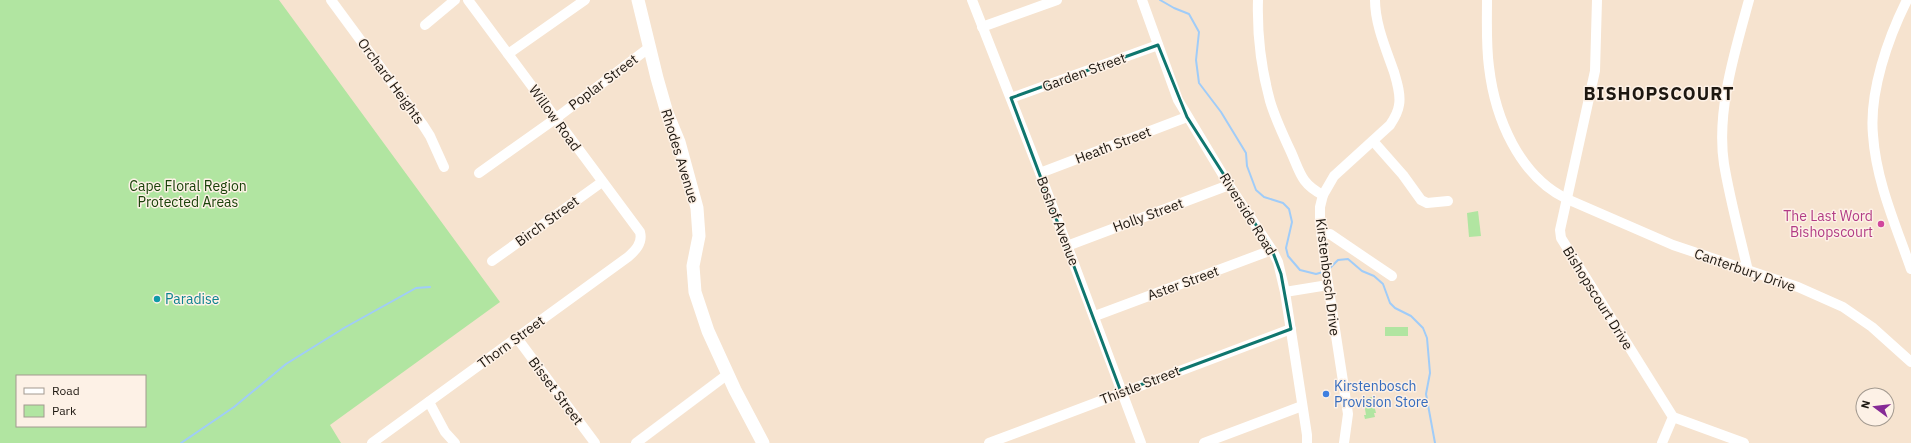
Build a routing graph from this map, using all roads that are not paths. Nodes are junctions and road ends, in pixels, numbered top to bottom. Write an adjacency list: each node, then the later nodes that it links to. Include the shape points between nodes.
1 (331, 0): 24 (street, Orchard Heights, via 423,125)
2 (455, 0): 15 (street)
3 (468, 0): 19 (street, Willow Road)
4 (585, 0): 19 (street)
5 (638, 0): 18 (main road, Rhodes Avenue)
6 (972, 0): 16 (street, Boshof Avenue)
7 (1057, 0): 16 (street)
8 (1142, 0): 17 (street, Riverside Road)
9 (1258, 0): 29 (street, via 1262,64 1270,101 1302,177 1310,189)
10 (1375, 0): 23 (street, Kirstenbosch Drive, via 1375,12 1400,97 1396,116)
11 (1487, 0): 30 (street, via 1489,66 1493,93 1502,119 1519,154 1533,174 1556,193)
12 (1597, 0): 30 (street, Bishopscourt Drive, via 1596,71)
13 (1749, 0): 38 (street, via 1730,77 1723,141 1724,164)
14 (1907, 0): 37 (street, via 1889,44 1879,78 1872,128 1884,190)
15 (425, 25)
16 (982, 27): 20 (street, Boshof Avenue)
17 (1158, 45): 20 (street, Garden Street); 21 (street, Riverside Road)
18 (650, 47): 22 (street, Poplar Street); 46 (main road, Rhodes Avenue, via 667,113 679,142 697,208 699,236 693,278 695,292 708,331)
19 (508, 54): 22 (street, Willow Road)
20 (1011, 98): 25 (street, Boshof Avenue)
21 (1187, 117): 25 (street, Heath Street); 28 (street, Riverside Road)
22 (555, 119): 26 (street, Poplar Street); 27 (street, Willow Road)
23 (1373, 141): 29 (street, Kirstenbosch Drive, via 1334,176); 31 (street, via 1421,200 1427,203)
24 (444, 167)
25 (1040, 172): 34 (street, Boshof Avenue)
26 (479, 173)
27 (602, 182): 33 (street, Willow Road); 36 (street, Birch Street)
28 (1229, 185): 34 (street, Holly Street); 35 (street, Riverside Road)
29 (1323, 195): 32 (street, Kirstenbosch Drive)
30 (1567, 198): 38 (street, Canterbury Drive, via 1673,245); 50 (street, Bishopscourt Drive, via 1560,230 1561,238)
31 (1448, 201)
32 (1321, 234): 39 (street, via 1330,234); 40 (street, Kirstenbosch Drive)
33 (641, 236): 44 (street, Thorn Street, via 639,245 632,254)
34 (1067, 246): 42 (street, Boshof Avenue)
35 (1272, 250): 41 (street, Riverside Road, via 1280,268); 42 (street, Aster Street)
36 (492, 261)
37 (1911, 269)
38 (1748, 271): 45 (street, Canterbury Drive, via 1798,287 1842,307 1872,327)
39 (1392, 276)
40 (1328, 282): 41 (street); 60 (street, Kirstenbosch Drive, via 1348,414)
41 (1285, 292): 43 (street, Riverside Road)
42 (1094, 316): 47 (street, Boshof Avenue)
43 (1291, 329): 47 (street, Thistle Street); 49 (street, Riverside Road)
44 (517, 338): 48 (street, Thorn Street); 53 (street, Bisset Street)
45 (1911, 362)
46 (728, 374): 54 (street); 55 (main road, Rhodes Avenue)
47 (1121, 392): 56 (street, Thistle Street); 57 (street, Boshof Avenue)
48 (429, 402): 51 (street, Thorn Street); 52 (street, via 445,432)
49 (1302, 406): 58 (street); 59 (street, Riverside Road)
50 (1673, 417): 61 (street); 62 (street)
51 (372, 443)
52 (455, 443)
53 (595, 443)
54 (636, 443)
55 (764, 443)
56 (989, 443)
57 (1141, 443)
58 (1204, 443)
59 (1307, 443)
60 (1344, 443)
61 (1662, 443)
62 (1744, 443)

